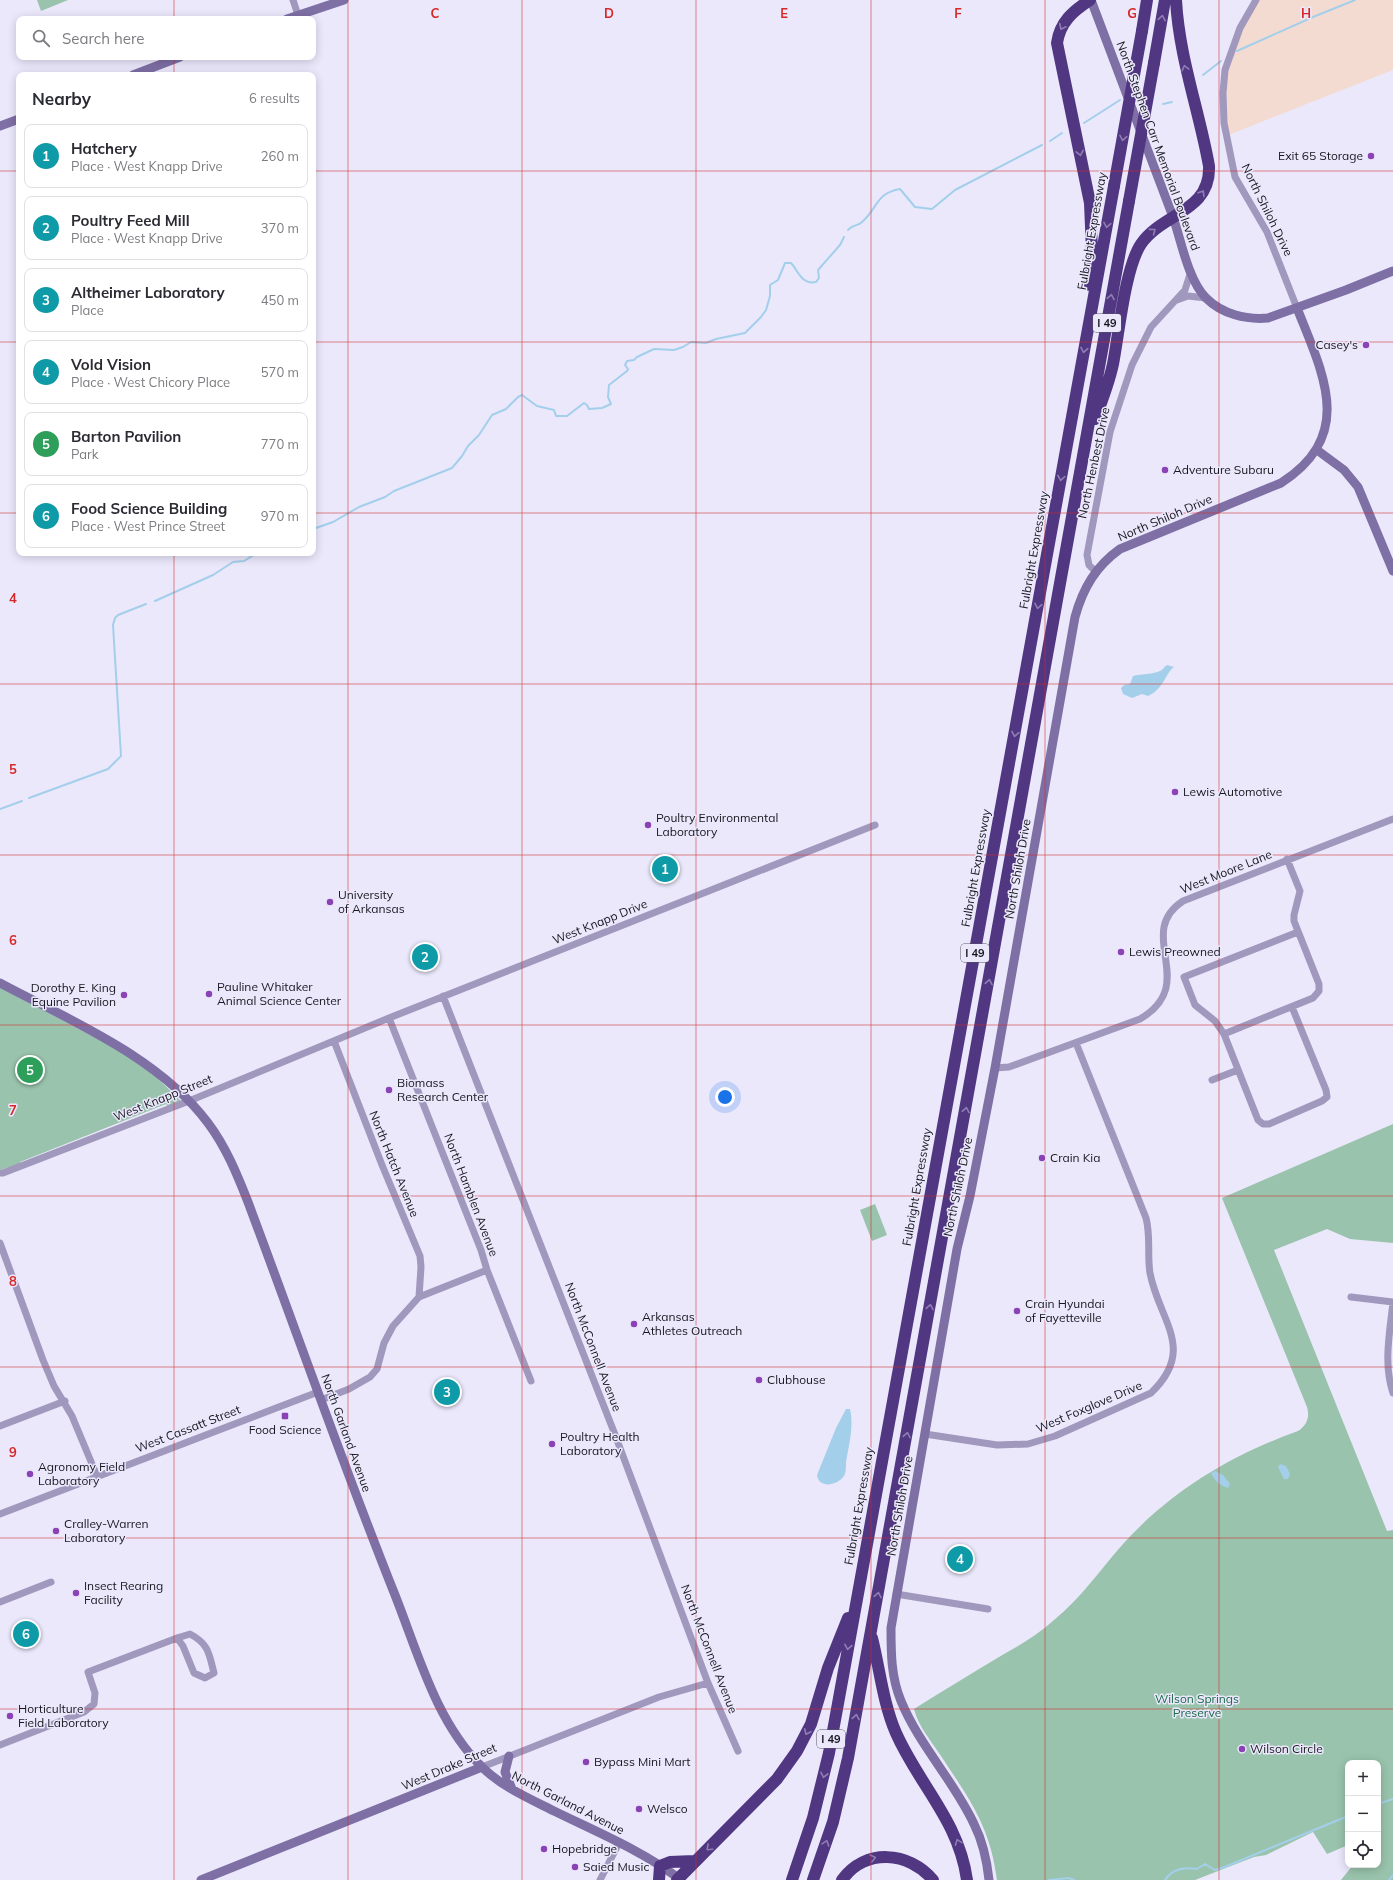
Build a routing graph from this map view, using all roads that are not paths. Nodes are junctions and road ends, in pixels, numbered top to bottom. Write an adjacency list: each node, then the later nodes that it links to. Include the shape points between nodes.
1 (292, 0): 8 (street)
2 (344, 0): 8 (street)
3 (1090, 0): 13 (street, North Stephen Carr Memorial Boulevard); 19 (highway, one-way to 19, via 1066,20 1060,29 1057,43 1090,203)
4 (1147, 0): 19 (highway, Fulbright Expressway / I 49, one-way to 19, bridge)
5 (1165, 0): 20 (highway, I 49, one-way to 5, bridge)
6 (1176, 0): 13 (highway, one-way to 6, via 1199,199 1208,183 1209,173 1184,63)
7 (1256, 0): 18 (street, North Shiloh Drive, via 1240,28 1225,70 1224,123 1236,177 1267,232)
8 (298, 15)
9 (172, 60): 10 (street)
10 (141, 72)
11 (16, 120): 12 (street)
12 (0, 126)
13 (1173, 218): 14 (street, North Stephen Carr Memorial Boulevard); 20 (highway, one-way to 13, via 1111,372 1133,260 1148,236)
14 (1191, 271): 16 (street, North Stephen Carr Memorial Boulevard); 17 (street, North Henbest Drive, via 1186,289)
15 (1393, 271): 18 (street)
16 (1206, 298): 17 (street, via 1188,296); 18 (street, via 1229,313 1247,318 1268,318)
17 (1176, 300): 23 (street, North Henbest Drive, via 1151,327 1140,347 1110,432 1087,555 1089,565)
18 (1298, 308): 21 (street, North Shiloh Drive, via 1322,369 1328,396 1326,424)
19 (1091, 312): 55 (highway, Fulbright Expressway / I 49, one-way to 55)
20 (1084, 446): 58 (highway, I 49, one-way to 20)
21 (1316, 450): 22 (street, via 1344,470 1358,487); 23 (street, North Shiloh Drive, via 1303,466 1281,483 1132,543 1109,557)
22 (1393, 571)
23 (1096, 572): 35 (street, North Shiloh Drive, via 1086,585 1075,616)
24 (1393, 819): 26 (street, West Moore Lane)
25 (875, 825): 29 (street, West Knapp Drive)
26 (1287, 859): 27 (street, via 1300,891 1293,918); 34 (street, West Moore Lane, via 1177,905 1163,927 1168,981 1164,997 1150,1013 1140,1019)
27 (1298, 932): 30 (street, via 1320,987 1317,996); 32 (street, via 1184,977 1195,1005 1215,1021)
28 (0, 983): 38 (street, North Garland Avenue, via 125,1050 164,1077)
29 (443, 996): 31 (street, West Knapp Drive); 60 (street, North McConnell Avenue, via 614,1432)
30 (1292, 1007): 32 (street); 36 (street, via 1326,1090 1326,1097 1269,1124 1263,1124 1258,1120)
31 (389, 1018): 33 (street, West Knapp Drive); 41 (street, North Hamblen Avenue)
32 (1224, 1034): 36 (street)
33 (334, 1041): 38 (street, West Knapp Street); 43 (street, North Hatch Avenue, via 420,1256)
34 (1076, 1043): 35 (street, West Moore Lane, via 1009,1067); 50 (street, West Foxglove Drive, via 1146,1218 1150,1237 1152,1283 1174,1343 1170,1370 1162,1383 1151,1393 1042,1440 997,1445)
35 (995, 1068): 50 (street, North Shiloh Drive, via 957,1249)
36 (1238, 1070): 37 (street)
37 (1212, 1080)
38 (189, 1101): 39 (street, West Knapp Street); 47 (street, North Garland Avenue, via 208,1123 231,1161)
39 (0, 1173)
40 (0, 1243): 48 (street, via 43,1360 54,1386)
41 (487, 1270): 43 (street); 45 (street, North Hamblen Avenue)
42 (1351, 1297): 44 (street)
43 (420, 1298): 47 (street, West Cassatt Street, via 393,1326 384,1343 377,1369 370,1376 349,1389)
44 (1393, 1302): 46 (street, via 1388,1354 1388,1376)
45 (531, 1380)
46 (1393, 1393)
47 (319, 1396): 51 (street, West Cassatt Street); 64 (street, North Garland Avenue, via 434,1694 452,1730)
48 (64, 1401): 49 (street); 51 (street)
49 (0, 1426)
50 (925, 1434): 54 (street, North Shiloh Drive)
51 (98, 1476): 52 (street, West Cassatt Street)
52 (0, 1514)
53 (51, 1582): 56 (street)
54 (896, 1594): 57 (street); 78 (street, North Shiloh Drive, via 891,1642 896,1688 910,1721 975,1824 984,1849)
55 (857, 1595): 67 (highway, one-way to 67, via 828,1668 810,1724 797,1751 767,1790); 73 (highway, Fulbright Expressway / I 49, one-way to 73, via 822,1785)
56 (0, 1602)
57 (988, 1609)
58 (871, 1634): 74 (highway, I 49, one-way to 58, via 843,1783); 77 (highway, one-way to 58, via 964,1858 956,1836 905,1751 891,1720)
59 (177, 1638): 59 (street, via 190,1634 202,1640 210,1654 214,1673 206,1678 194,1673); 61 (street, via 88,1672 95,1693 94,1704 84,1712)
60 (708, 1683): 62 (street, North McConnell Avenue); 63 (street, West Drake Street, via 659,1697)
61 (0, 1746)
62 (738, 1751)
63 (509, 1756): 64 (street, West Drake Street); 65 (street, via 505,1772)
64 (482, 1767): 65 (street, North Garland Avenue); 70 (street, West Drake Street)
65 (512, 1789): 66 (street, North Garland Avenue)
66 (619, 1843): 68 (street, North Garland Avenue); 71 (street)
67 (694, 1861): 68 (highway, via 670,1862); 69 (highway)
68 (660, 1866): 69 (street, North Garland Avenue); 72 (highway)
69 (679, 1879)
70 (201, 1880)
71 (600, 1880)
72 (660, 1880)
73 (792, 1880)
74 (813, 1880)
75 (842, 1880): 76 (highway, one-way to 76, via 859,1864 871,1858 885,1856 901,1858 912,1863)
76 (933, 1880)
77 (967, 1880)
78 (989, 1880)

